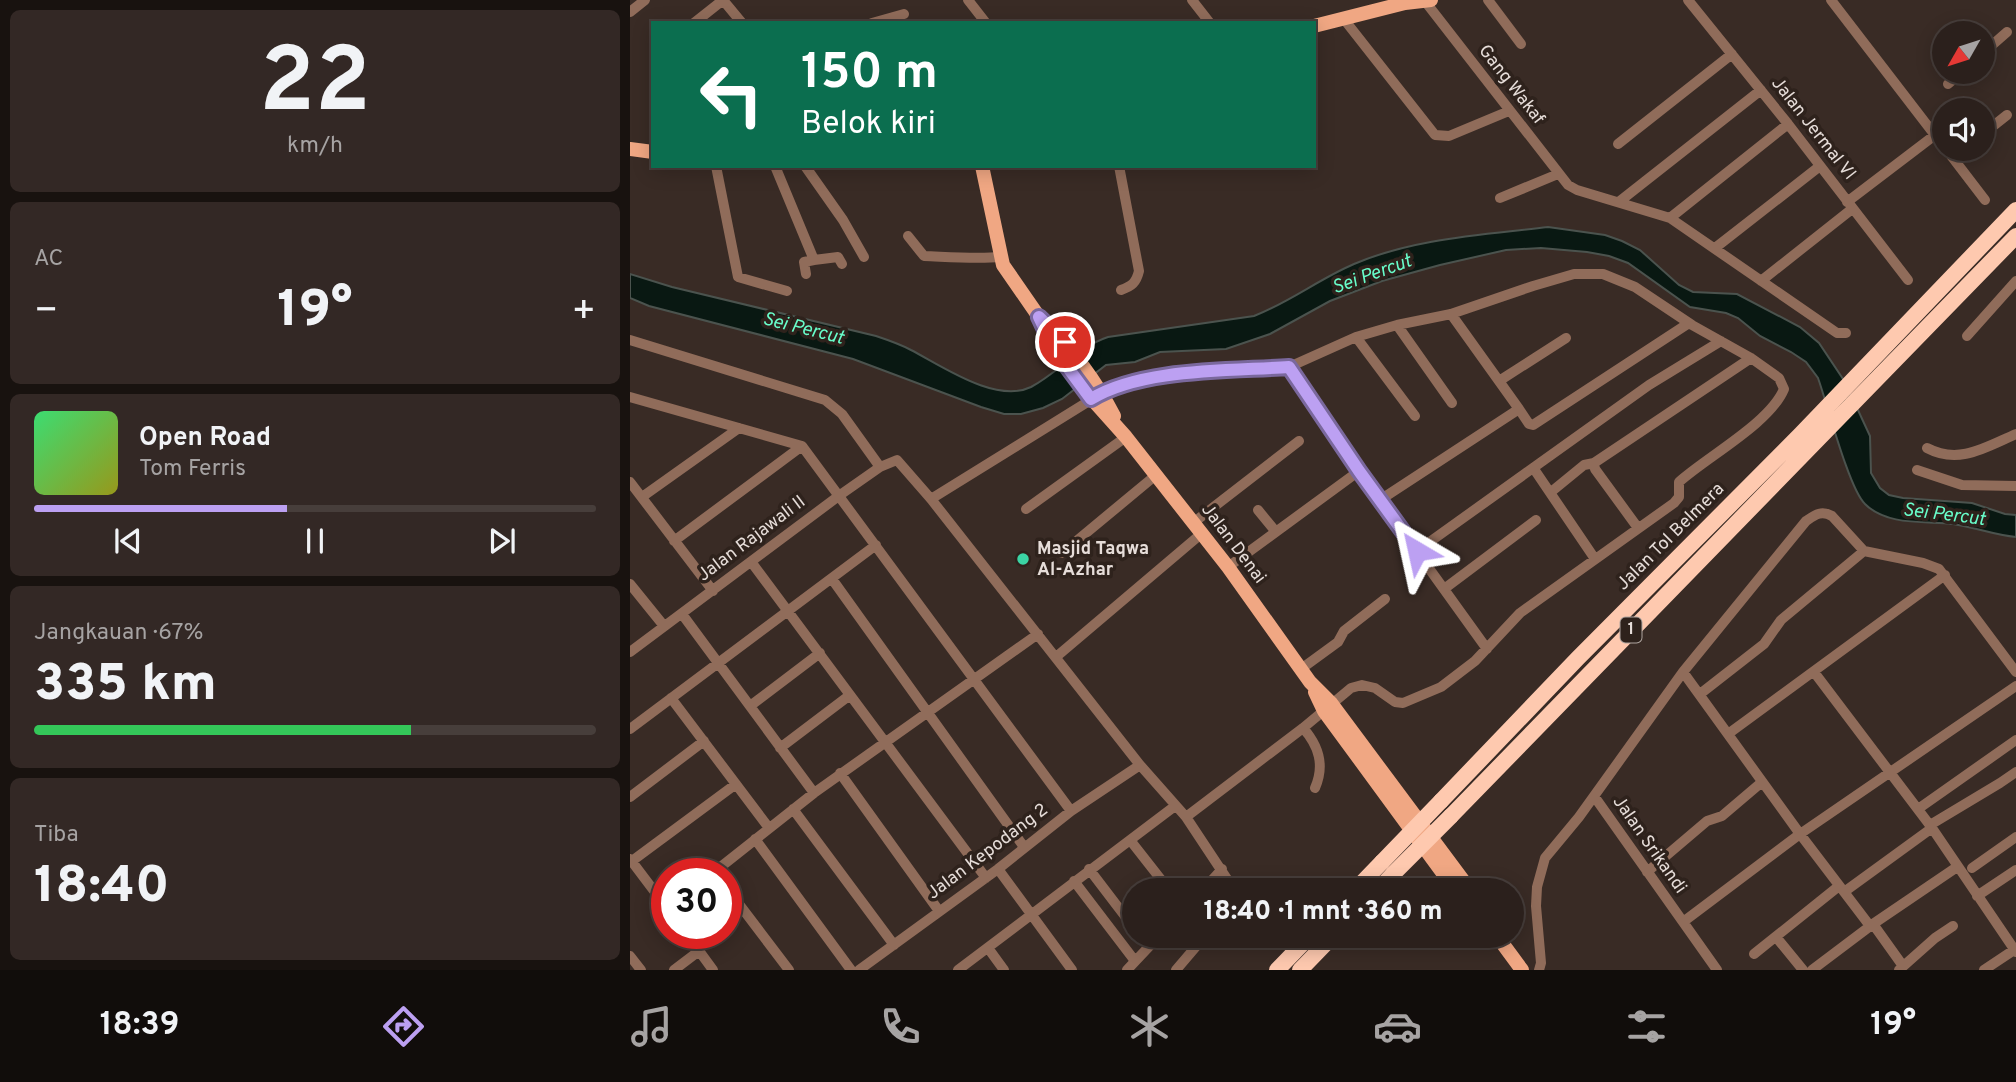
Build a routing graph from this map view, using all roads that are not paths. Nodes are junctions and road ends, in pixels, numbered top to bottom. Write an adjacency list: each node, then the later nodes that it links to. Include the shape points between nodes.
1 (645, 0): 10 (street)
2 (723, 0): 13 (street); 14 (street)
3 (968, 0): 16 (street)
4 (1192, 0): 17 (street)
5 (1430, 0): 9 (main road)
6 (1488, 0): 21 (street)
7 (1688, 0): 22 (street, Jalan Jermal VI)
8 (1831, 0): 28 (street)
9 (1412, 1): 12 (main road); 24 (street, Gang Wakaf)
10 (630, 12)
11 (904, 14): 15 (street)
12 (1343, 18): 18 (main road); 24 (street, via 1435,135 1449,136)
13 (697, 21)
14 (740, 21)
15 (879, 21)
16 (985, 21)
17 (1208, 21)
18 (1316, 25)
19 (2007, 32): 20 (street)
20 (1995, 42)
21 (1521, 44)
22 (1732, 54): 23 (street, Jalan Jermal VI); 30 (street)
23 (1761, 90): 26 (street, Jalan Jermal VI); 43 (street)
24 (1509, 111): 40 (street, Gang Wakaf)
25 (2007, 116): 27 (street)
26 (1788, 124): 34 (street, Jalan Jermal VI); 46 (street)
27 (1995, 125)
28 (1932, 131)
29 (1932, 137): 44 (street)
30 (1618, 144)
31 (630, 149): 32 (main road)
32 (651, 152)
33 (1955, 161): 42 (street)
34 (1820, 166): 44 (street, Jalan Jermal VI); 49 (street)
35 (716, 168): 59 (street, via 738,277)
36 (776, 168): 52 (street)
37 (806, 168): 50 (street)
38 (982, 168): 51 (main road, Jalan Denai)
39 (1119, 168): 58 (street, via 1139,271 1137,281)
40 (1558, 174): 41 (street); 43 (street, Gang Wakaf, via 1572,188)
41 (1500, 198)
42 (1985, 200)
43 (1620, 201): 46 (street)
44 (1850, 205): 55 (street, Jalan Jermal VI); 56 (street)
45 (2016, 210): 80 (highway, Jalan Tol Belmera / 1, via 1872,359)
46 (1670, 218): 49 (street)
47 (908, 236): 51 (street, via 924,256)
48 (2016, 236): 80 (highway, Jalan Tol Belmera / 1, via 1876,379)
49 (1715, 248): 56 (street)
50 (864, 257)
51 (1001, 257): 72 (main road, Jalan Denai, via 1006,271)
52 (814, 260): 53 (street, via 838,257); 54 (street, via 804,262)
53 (842, 264)
54 (806, 274)
55 (1908, 280)
56 (1761, 281): 63 (street, via 1837,333)
57 (2016, 281): 64 (street)
58 (1121, 290)
59 (786, 291)
60 (1451, 314): 61 (street, via 1553,279 1592,273 1635,287); 62 (street); 71 (street)
61 (1689, 323): 68 (street); 75 (street, via 1533,425)
62 (1397, 325): 65 (street); 74 (street)
63 (1846, 333)
64 (1967, 336)
65 (1356, 337): 70 (street); 76 (street)
66 (1566, 338): 71 (street)
67 (630, 340): 85 (street, via 825,400 842,414)
68 (1721, 341): 69 (street); 86 (street, via 1649,385)
69 (1751, 358): 84 (street); 101 (street, via 1783,383 1783,393 1756,423 1679,482 1674,503)
70 (1289, 367): 72 (street, via 1138,380); 88 (street)
71 (1499, 381): 75 (street)
72 (1094, 392): 79 (main road, Jalan Denai); 95 (street)
73 (630, 397): 77 (street)
74 (1452, 403)
75 (1519, 409): 96 (street)
76 (1415, 416)
77 (739, 428): 82 (street); 94 (street)
78 (2016, 434): 83 (street, via 1966,455 1949,456)
79 (1124, 435): 89 (main road, Jalan Denai); 97 (street)
80 (1806, 439): 170 (highway, Jalan Tol Belmera / 1, bridge, via 1451,816); 170 (highway, Jalan Tol Belmera / 1, bridge, via 1578,658 1441,801)
81 (1299, 441): 100 (street)
82 (802, 446): 93 (street); 103 (street)
83 (1927, 448)
84 (1594, 463): 92 (street, via 1587,463); 101 (street)
85 (880, 467): 93 (street, Jalan Rajawali II); 95 (street, Jalan Rajawali II, via 897,460)
86 (1534, 469): 92 (street); 105 (street)
87 (1917, 470): 91 (street, via 1962,485)
88 (1359, 471): 96 (street); 102 (street)
89 (1156, 475): 100 (main road, Jalan Denai); 107 (street)
90 (630, 482): 94 (street)
91 (2016, 486)
92 (1551, 492): 108 (street)
93 (840, 495): 104 (street); 109 (street, Jalan Rajawali II)
94 (642, 498): 103 (street)
95 (932, 499): 120 (street)
96 (1380, 500): 105 (street)
97 (1026, 509)
98 (1258, 510): 102 (street)
99 (1536, 520): 114 (street)
100 (1197, 528): 110 (main road, Jalan Denai); 124 (street)
101 (1638, 528): 108 (street)
102 (1276, 532): 110 (street)
103 (674, 541): 115 (street)
104 (876, 545): 112 (street); 130 (street)
105 (1417, 551): 114 (street)
106 (1864, 551): 111 (street, via 1923,563); 127 (street, Jalan Srikandi, via 1832,516 1817,513); 132 (street)
107 (1062, 553)
108 (1595, 559): 121 (street, via 1520,612)
109 (752, 562): 115 (street, Jalan Rajawali II); 117 (street)
110 (1228, 568): 126 (main road, Jalan Denai)
111 (1945, 575): 128 (street); 129 (street)
112 (832, 579): 117 (street); 137 (street)
113 (630, 584): 119 (street)
114 (1444, 589): 121 (street)
115 (713, 591): 118 (street, Jalan Rajawali II)
116 (1385, 599): 126 (street)
117 (788, 612): 123 (street); 125 (street)
118 (681, 614): 119 (street, Jalan Rajawali II); 125 (street)
119 (664, 626): 122 (street, Jalan Rajawali II)
120 (1038, 634): 124 (street); 130 (street)
121 (1487, 649): 136 (street, via 1441,687 1403,704 1362,685)
122 (630, 652)
123 (820, 653): 133 (street); 135 (street)
124 (1056, 657): 145 (street)
125 (718, 663): 134 (street); 135 (street)
126 (1301, 669): 136 (main road, Jalan Denai)
127 (1684, 672): 132 (street); 153 (street, Jalan Srikandi)
128 (1814, 672): 140 (street); 146 (street)
129 (2016, 672)
130 (976, 680): 137 (street); 158 (street)
131 (2016, 686): 146 (street)
132 (1700, 694): 140 (street)
133 (850, 695): 143 (street); 144 (street)
134 (671, 698): 139 (street); 142 (street)
135 (750, 706): 144 (street)
136 (1327, 707): 138 (street); 183 (main road, Jalan Denai); 184 (main road, Jalan Denai)
137 (927, 710): 143 (street); 166 (street)
138 (1303, 728): 151 (street, via 1320,759); 159 (street)
139 (630, 729)
140 (1728, 734): 149 (street)
141 (2016, 740): 156 (street)
142 (704, 741): 150 (street); 154 (street)
143 (884, 742): 148 (street); 177 (street)
144 (780, 748): 152 (street)
145 (1140, 765): 155 (street); 158 (street, Jalan Kepodang 2)
146 (1890, 771): 156 (street); 162 (street)
147 (2016, 772): 160 (street)
148 (841, 774): 152 (street); 190 (street)
149 (1762, 782): 162 (street); 176 (street)
150 (736, 784): 161 (street); 168 (street)
151 (1315, 788)
152 (814, 793): 157 (street)
153 (1594, 796): 176 (street, Jalan Srikandi); 224 (street, via 1545,858 1540,873 1536,906)
154 (630, 797)
155 (1175, 806): 159 (street); 165 (street)
156 (1918, 809): 160 (street)
157 (793, 810): 161 (street); 197 (street)
158 (1071, 811): 166 (street, Jalan Kepodang 2)
159 (1186, 817): 174 (street)
160 (1931, 826): 169 (street); 187 (street)
161 (769, 828): 164 (street)
162 (1800, 834): 187 (street); 193 (street)
163 (2016, 837): 171 (street)
164 (755, 839): 167 (street); 215 (street)
165 (1130, 840): 173 (street); 178 (street)
166 (1024, 847): 172 (street, Jalan Kepodang 2)
167 (733, 858)
168 (631, 860): 186 (street)
169 (1957, 867): 188 (street); 194 (street)
170 (1388, 868): 181 (highway, Jalan Tol Belmera / 1); 182 (highway, Jalan Tol Belmera / 1)
171 (1972, 868)
172 (998, 869): 177 (street, Jalan Kepodang 2); 192 (street)
173 (1090, 869): 185 (street); 191 (street)
174 (1222, 869): 179 (street); 180 (street)
175 (2016, 870): 188 (street)
176 (1647, 872): 193 (street, Jalan Srikandi)
177 (986, 878): 190 (street, Jalan Kepodang 2)
178 (1160, 878)
179 (1214, 878)
180 (1228, 878)
181 (1373, 878)
182 (1383, 878)
183 (1447, 878)
184 (1461, 878)
185 (1074, 881): 192 (street); 208 (street)
186 (651, 887)
187 (1841, 889): 194 (street); 196 (street)
188 (1977, 896): 205 (street)
189 (742, 908): 214 (street)
190 (939, 912): 197 (street, Jalan Kepodang 2)
191 (1122, 912)
192 (1032, 915): 198 (street); 218 (street)
193 (1683, 922): 225 (street, Jalan Srikandi)
194 (1871, 925): 210 (street); 227 (street)
195 (1953, 926): 210 (street)
196 (1776, 937): 206 (street); 226 (street)
197 (894, 945): 209 (street, Jalan Kepodang 2)
198 (988, 948): 216 (street); 217 (street)
199 (1148, 948): 208 (street)
200 (1195, 948): 220 (street)
201 (1298, 948): 221 (highway)
202 (1321, 948): 222 (highway)
203 (1506, 948): 223 (main road)
204 (699, 951): 212 (street); 213 (street)
205 (2015, 951): 228 (street)
206 (1754, 954)
207 (630, 956): 211 (street)
208 (1135, 961): 219 (street)
209 (866, 968)
210 (1901, 968)
211 (641, 970)
212 (674, 970)
213 (713, 970)
214 (789, 970)
215 (851, 970)
216 (958, 970)
217 (1004, 970)
218 (1072, 970)
219 (1127, 970)
220 (1176, 970)
221 (1277, 970)
222 (1300, 970)
223 (1522, 970)
224 (1539, 970)
225 (1717, 970)
226 (1803, 970)
227 (1812, 970)
228 (1984, 970)

